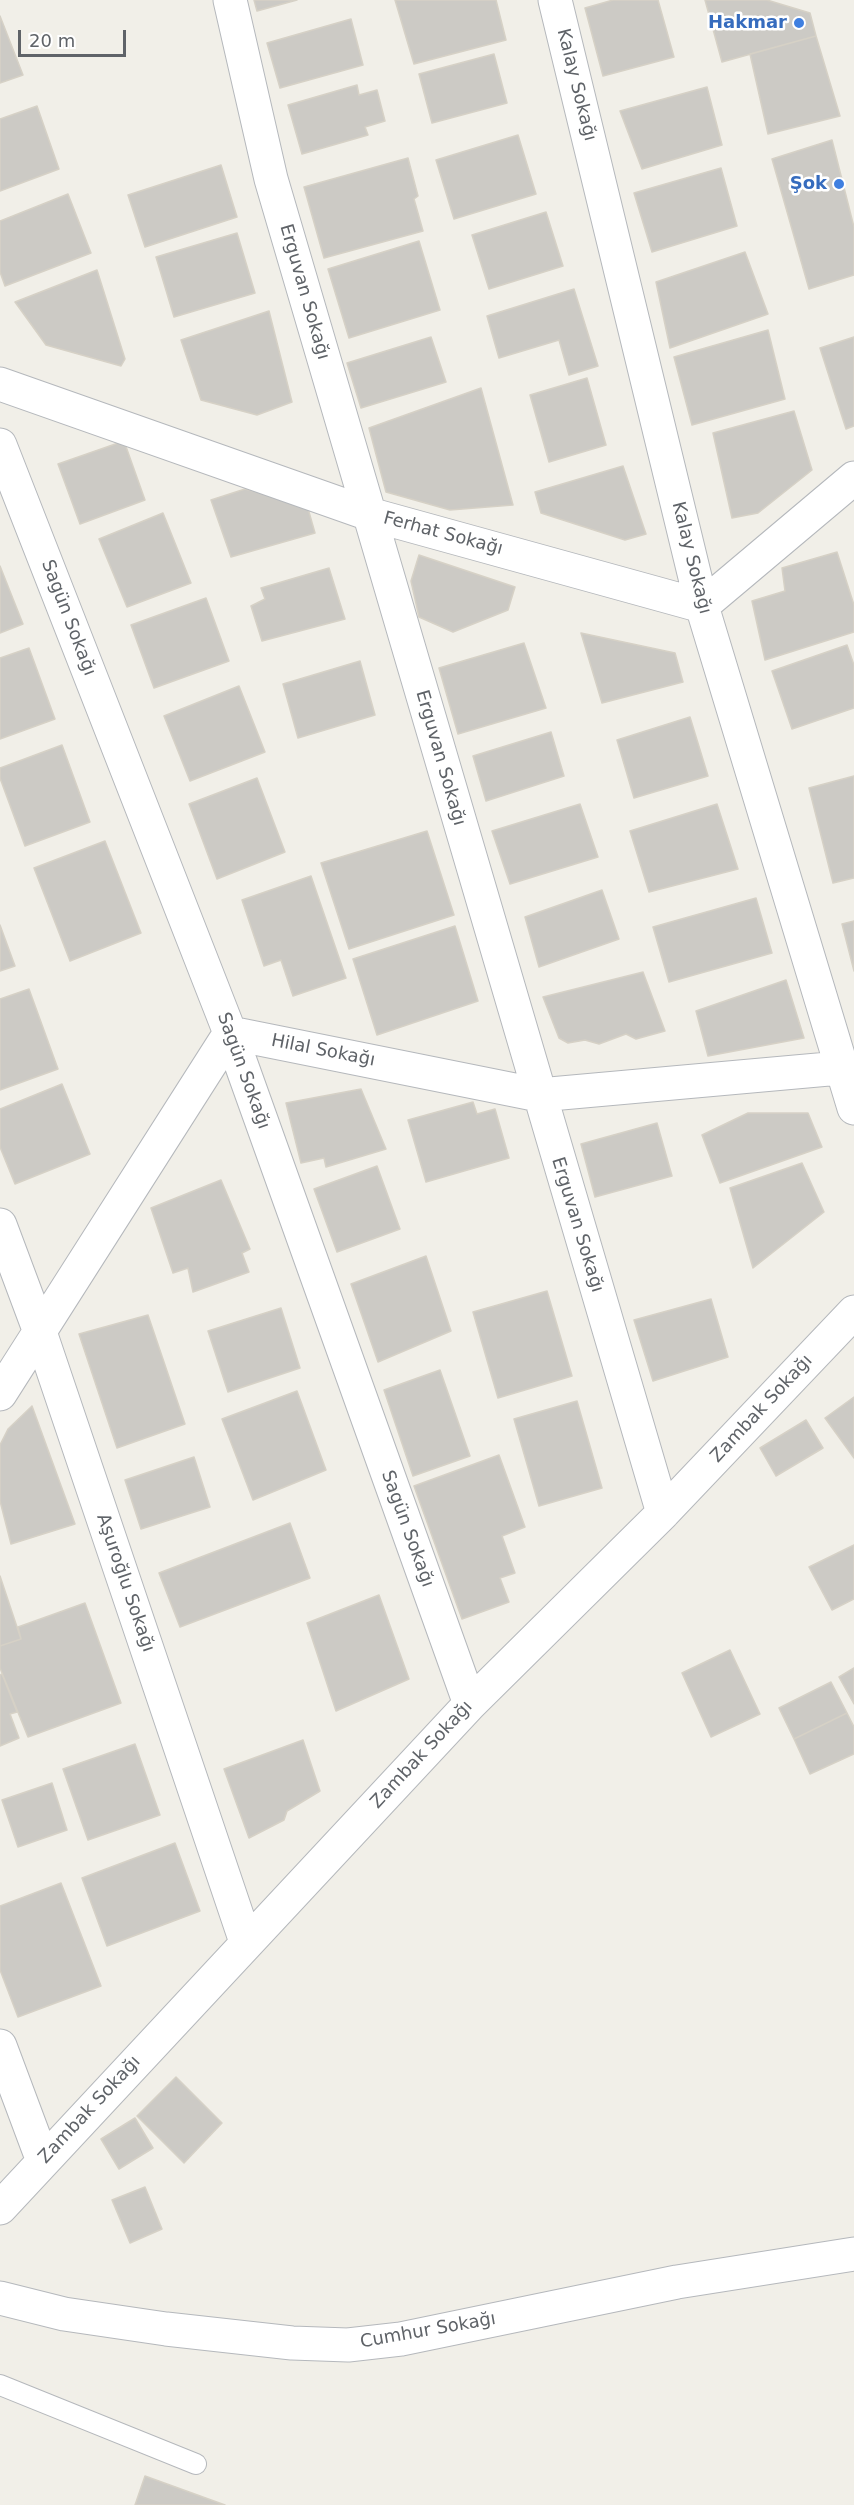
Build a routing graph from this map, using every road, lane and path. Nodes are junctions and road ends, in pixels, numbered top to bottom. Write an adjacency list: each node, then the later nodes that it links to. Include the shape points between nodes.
1 (230, 0): 6 (street, Erguvan Sokağı, via 271,179)
2 (555, 0): 7 (street, Kalay Sokağı)
3 (0, 384): 6 (street, Ferhat Sokağı)
4 (0, 445): 8 (street, Sagün Sokağı)
5 (854, 478): 7 (street)
6 (369, 514): 7 (street, Ferhat Sokağı); 10 (street, Erguvan Sokağı)
7 (702, 606): 9 (street, Kalay Sokağı)
8 (230, 1033): 10 (street, Hilal Sokağı); 14 (street); 17 (street, Sagün Sokağı)
9 (840, 1068): 10 (street, Hilal Sokağı); 11 (street, Kalay Sokağı)
10 (539, 1095): 16 (street, Erguvan Sokağı)
11 (854, 1107)
12 (0, 1225): 14 (street, Aşuroğlu Sokağı)
13 (854, 1312): 16 (street, Zambak Sokağı)
14 (40, 1332): 15 (street); 18 (street, Aşuroğlu Sokağı)
15 (0, 1394)
16 (663, 1514): 17 (street, Zambak Sokağı)
17 (470, 1704): 18 (street, Zambak Sokağı)
18 (246, 1942): 20 (street, Zambak Sokağı)
19 (0, 2046): 20 (street)
20 (43, 2161): 21 (street, Zambak Sokağı)
21 (0, 2208)
22 (854, 2254): 23 (street, Cumhur Sokağı, via 677,2282 401,2339 348,2345 166,2329 64,2314)
23 (0, 2298)
24 (0, 2385): 25 (lane)
25 (196, 2464)

